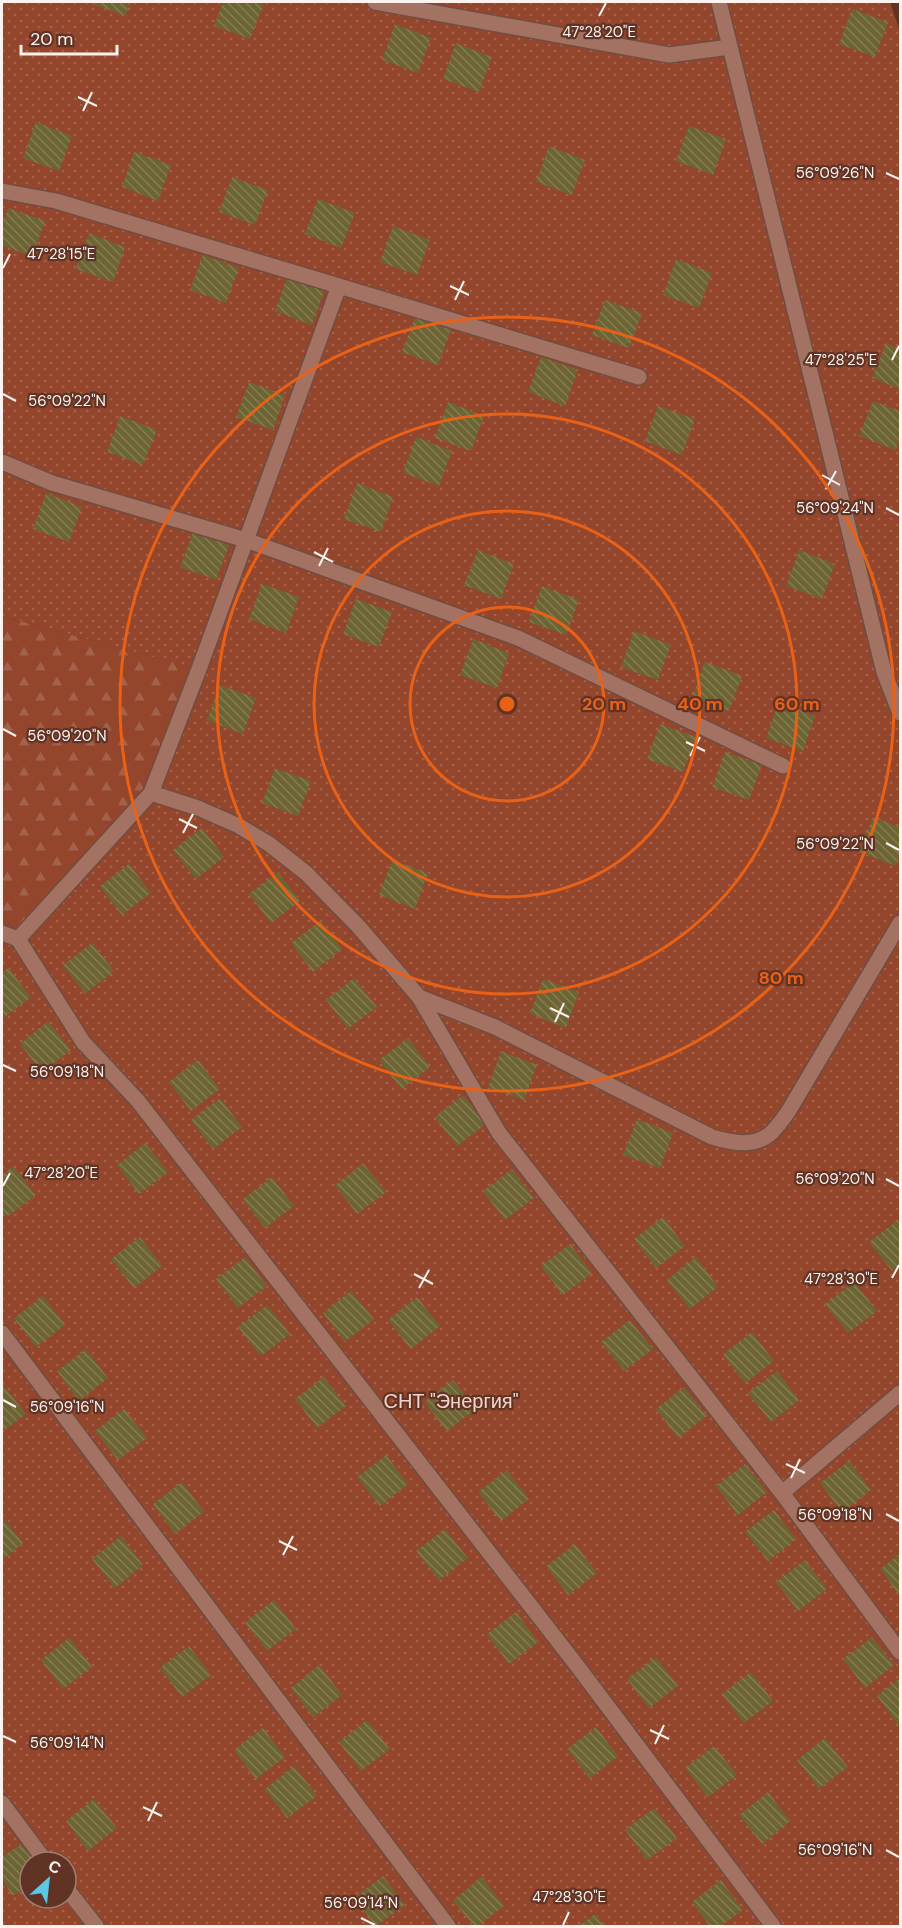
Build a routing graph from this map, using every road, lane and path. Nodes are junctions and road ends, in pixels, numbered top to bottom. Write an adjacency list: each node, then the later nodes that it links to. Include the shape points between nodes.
1 (375, 2): 3 (street, via 669,55)
2 (719, 2): 3 (street)
3 (730, 47): 9 (street, via 884,672)
4 (2, 191): 5 (street, via 56,201)
5 (339, 285): 6 (street); 8 (street)
6 (639, 377)
7 (2, 462): 8 (street, via 52,483)
8 (246, 540): 10 (street, via 518,638); 11 (street)
9 (900, 713)
10 (783, 766)
11 (151, 793): 14 (street); 15 (street, via 198,808 269,844 306,873 358,926)
12 (900, 923): 15 (street, via 788,1112 771,1133 753,1142 732,1143 712,1137 495,1027)
13 (2, 933): 14 (street)
14 (18, 939): 25 (street, via 83,1042 138,1101 576,1663)
15 (419, 997): 18 (street, via 499,1133)
16 (2, 1333): 24 (street)
17 (900, 1393): 18 (street)
18 (782, 1493): 19 (street)
19 (900, 1652)
20 (2, 1803): 21 (street)
21 (37, 1850)
22 (78, 1903): 23 (street)
23 (96, 1926)
24 (448, 1926)
25 (774, 1926)

